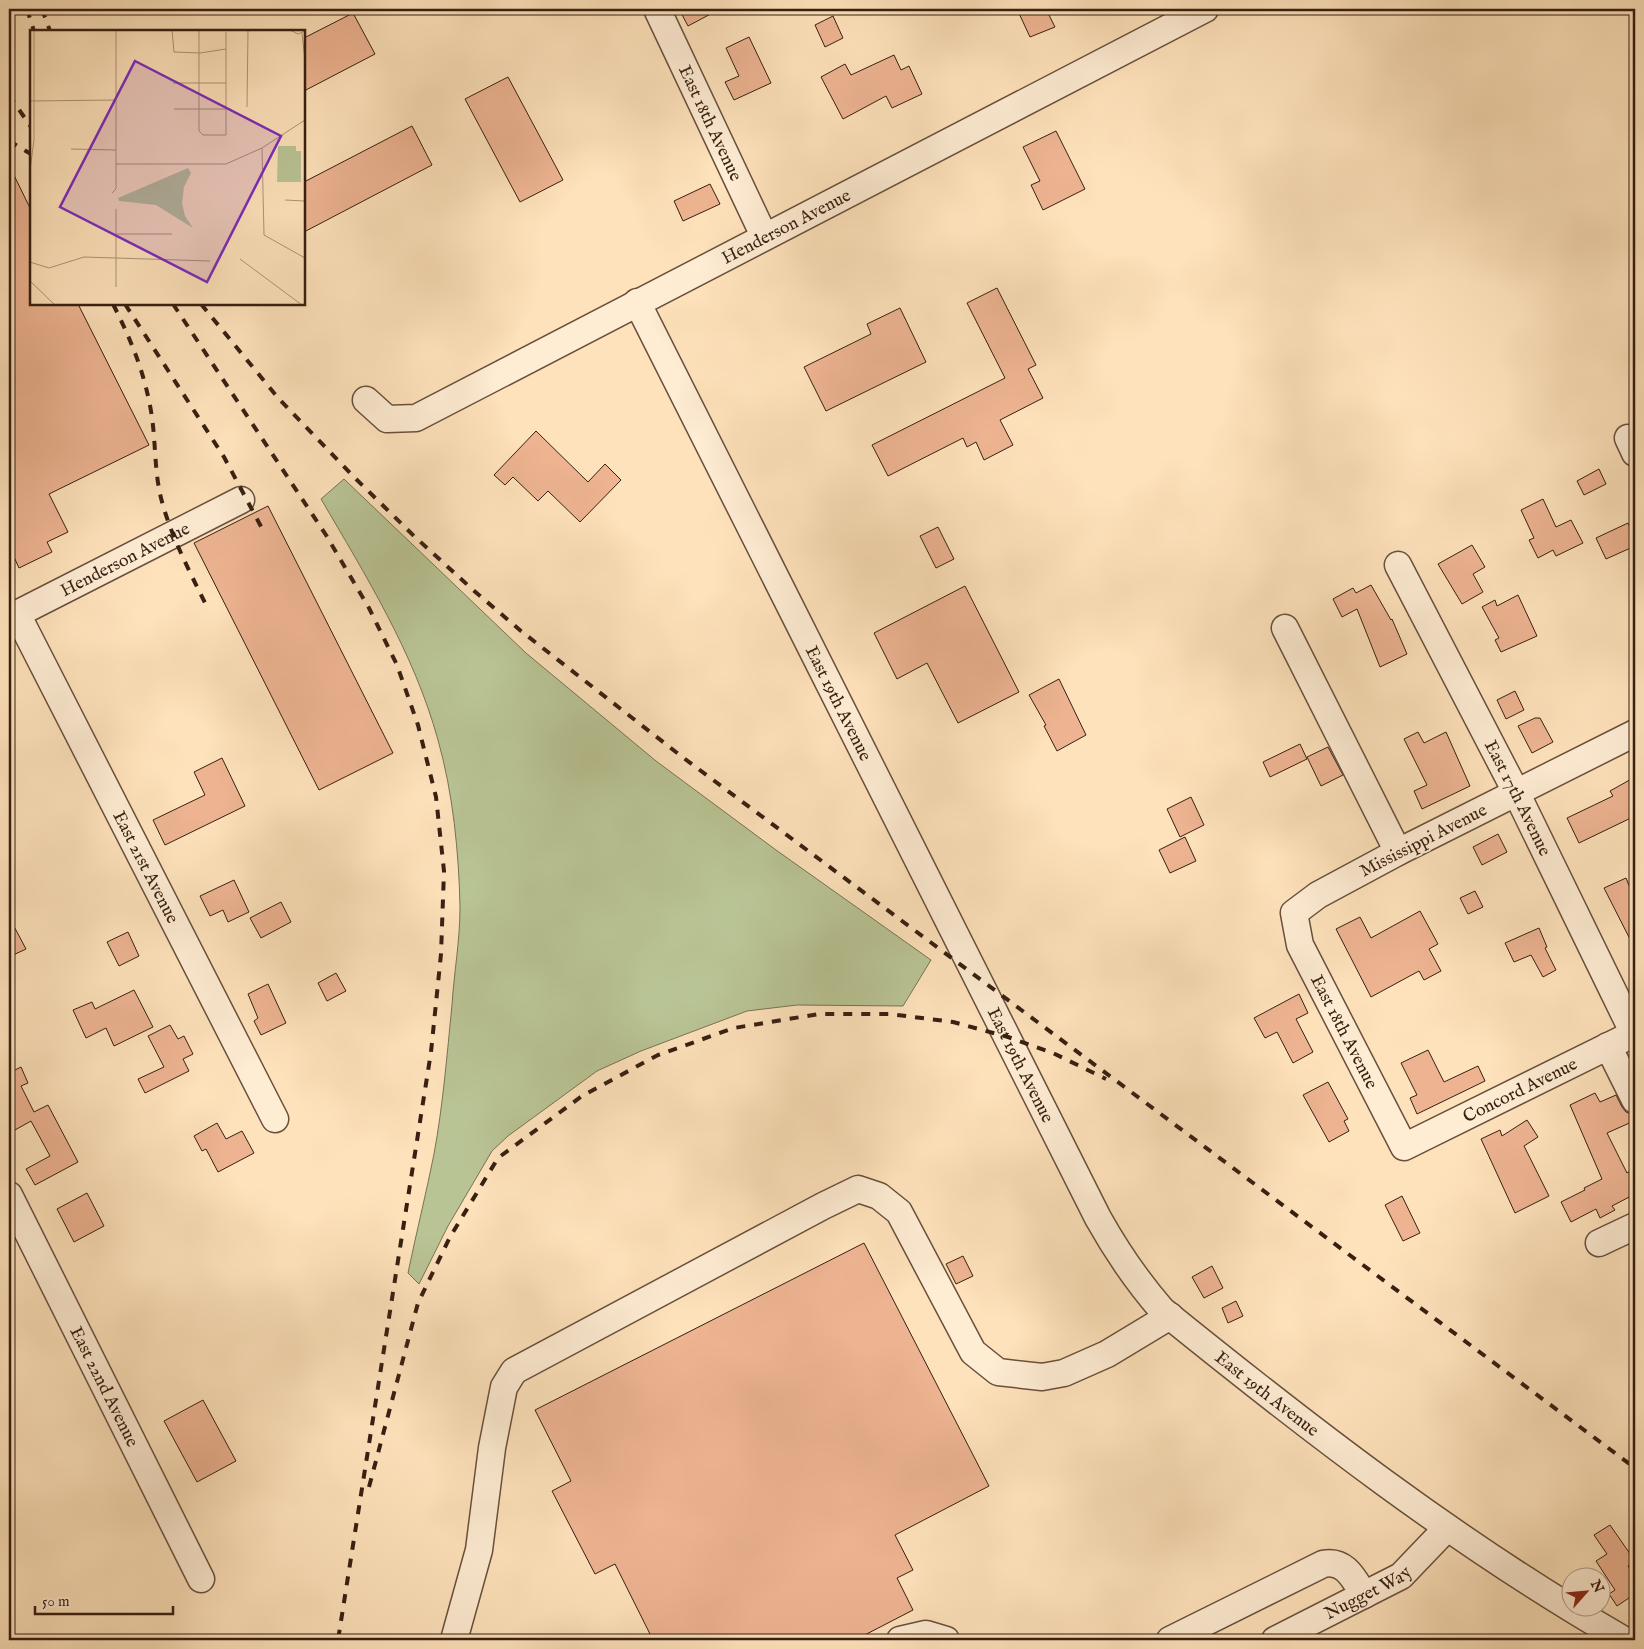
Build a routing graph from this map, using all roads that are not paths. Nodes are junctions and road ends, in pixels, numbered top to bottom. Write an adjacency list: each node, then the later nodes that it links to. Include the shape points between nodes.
1 (658, 9): 3 (street, East 18th Avenue)
2 (1205, 9): 3 (street, Henderson Avenue)
3 (764, 236): 4 (street, Henderson Avenue)
4 (637, 302): 5 (street, Henderson Avenue, via 416,418 388,419); 22 (street, East 19th Avenue, via 1098,1218 1116,1251 1142,1287)
5 (366, 400)
6 (241, 500): 8 (street, Henderson Avenue)
7 (1398, 565): 11 (street, East 17th Avenue)
8 (13, 616): 17 (street, East 21st Avenue)
9 (1285, 628): 12 (street)
10 (1635, 733): 11 (street, Mississippi Avenue)
11 (1516, 792): 12 (street, Mississippi Avenue); 14 (street, East 17th Avenue)
12 (1398, 852): 13 (street, Mississippi Avenue, via 1318,895)
13 (1294, 913): 18 (street, East 18th Avenue, via 1300,945)
14 (1635, 1033): 15 (street, Concord Avenue)
15 (1608, 1046): 16 (street); 18 (street, Concord Avenue)
16 (1635, 1100)
17 (275, 1119)
18 (1404, 1148)
19 (9, 1194): 24 (street, East 22nd Avenue)
20 (1635, 1226): 21 (street)
21 (1599, 1243)
22 (1170, 1316): 23 (street, East 19th Avenue, via 1313,1430); 26 (street, via 1107,1354 1064,1373 1042,1377 998,1372 973,1352 899,1212 879,1196 858,1189 514,1371 504,1387 492,1448 479,1550)
23 (1447, 1528): 25 (street, Nugget Way, via 1401,1576); 31 (street, East 19th Avenue, via 1573,1611)
24 (201, 1579)
25 (1364, 1595): 29 (street, via 1341,1565 1330,1562); 30 (street, Nugget Way)
26 (454, 1640)
27 (900, 1640): 28 (street, via 926,1634)
28 (946, 1640)
29 (1170, 1640)
30 (1275, 1640)
31 (1624, 1640)

